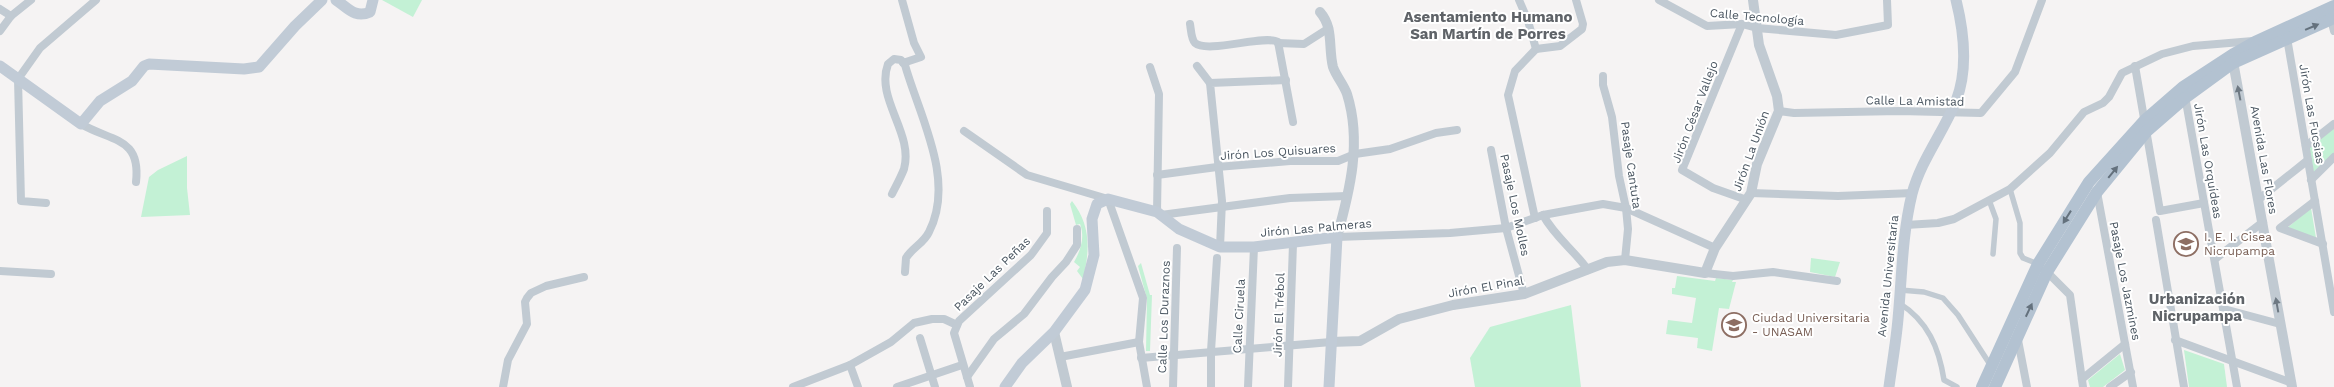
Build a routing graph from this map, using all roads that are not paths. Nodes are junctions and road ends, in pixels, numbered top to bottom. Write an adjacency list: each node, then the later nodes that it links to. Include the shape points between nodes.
1 (31, 0): 16 (street)
2 (96, 0): 34 (street, via 45,44)
3 (322, 0): 41 (main road, via 294,26 259,67 148,64 132,82 100,101)
4 (336, 0): 5 (main road, via 349,10 364,14 370,12)
5 (373, 0)
6 (902, 0): 28 (street, via 921,56)
7 (1519, 0): 26 (street)
8 (1576, 0): 26 (street, via 1582,29 1560,46)
9 (1753, 0): 21 (street, Jirón La Unión)
10 (1888, 0): 21 (street, Calle Tecnología, via 1888,25 1836,35)
11 (1956, 0): 39 (main road, Avenida Universitaria, via 1963,28 1962,84)
12 (2042, 0): 39 (street, Calle La Amistad, via 2014,72 2003,86 1981,113)
13 (1663, 1): 19 (street, Calle Tecnología, via 1707,26)
14 (0, 9): 16 (street)
15 (1320, 12): 20 (street)
16 (11, 16): 22 (street)
17 (2333, 19): 23 (main road, one-way to 17); 25 (main road)
18 (1190, 24): 24 (street, via 1193,39 1199,45 1237,45 1267,39)
19 (1742, 24): 21 (street, Calle Tecnología); 60 (street, Jirón César Vallejo, via 1682,170 1713,188)
20 (1329, 28): 24 (street, via 1304,44); 48 (street, via 1333,67 1346,93 1352,117)
21 (1757, 28): 38 (street, Jirón La Unión)
22 (0, 31)
23 (2287, 38): 25 (main road); 46 (street, Jirón Las Fucsias)
24 (1278, 43): 35 (street)
25 (2254, 44): 27 (main road); 31 (street, via 2193,46 2162,54)
26 (1536, 49): 71 (street, via 1515,71 1508,95)
27 (2233, 59): 37 (main road); 62 (street, Avenida Las Flores, one-way to 27)
28 (903, 63): 58 (street, via 898,59 892,60 885,71 885,82 905,150 904,170); 90 (street, via 935,154 937,180 937,204 932,225 923,241 906,258)
29 (0, 66): 34 (main road)
30 (1197, 66): 36 (street)
31 (2135, 66): 43 (street); 56 (street, via 2122,73 2109,97 2084,112 2050,153)
32 (1150, 67): 52 (street, via 1159,94)
33 (1602, 76): 68 (street, Pasaje Cantuta, via 1612,116)
34 (14, 77): 41 (main road); 65 (street, via 21,201)
35 (1286, 80): 36 (street); 40 (street)
36 (1210, 83): 51 (street)
37 (2184, 92): 43 (main road); 66 (street, Jirón Las Orquídeas)
38 (1779, 111): 39 (street, Calle La Amistad); 60 (street, Jirón La Unión, via 1757,164)
39 (1950, 114): 57 (main road, Avenida Universitaria, via 1924,162)
40 (1293, 122)
41 (81, 124): 54 (street, via 130,148 138,161)
42 (2334, 124): 46 (street)
43 (2146, 126): 55 (main road); 66 (street, via 2160,211)
44 (1457, 130): 48 (street, Jirón Los Quisuares, via 1436,133 1390,149)
45 (964, 131): 61 (street, Jirón Las Palmeras, via 1028,175)
46 (2306, 146): 50 (street, Jirón Las Fucsias)
47 (1491, 150): 75 (street, Pasaje Los Molles)
48 (1355, 154): 51 (street, Jirón Los Quisuares, via 1338,161); 59 (street)
49 (2334, 157): 53 (street)
50 (2308, 160): 53 (street, Jirón Las Fucsias); 62 (street)
51 (1217, 167): 52 (street, Jirón Los Quisuares); 67 (street)
52 (1157, 175): 70 (street)
53 (2312, 180): 64 (street, Jirón Las Fucsias)
54 (136, 182)
55 (2093, 187): 87 (main road); 109 (street, Pasaje Los Jazmines)
56 (2010, 188): 63 (street); 87 (street, via 2020,223 2020,253 2023,258)
57 (1912, 193): 60 (street, Jirón César Vallejo); 74 (main road, Avenida Universitaria)
58 (892, 194)
59 (1348, 196): 67 (street, via 1290,198); 77 (street)
60 (1749, 196): 82 (street, Jirón La Unión)
61 (1108, 199): 70 (main road, Jirón Las Palmeras); 102 (main road, via 1097,204 1092,219 1094,255 1085,290); 106 (street, via 1143,298)
62 (2259, 199): 73 (street, Avenida Las Flores)
63 (1989, 200): 74 (street, via 1954,219); 84 (street, via 1996,219)
64 (2315, 201): 79 (street, Jirón Las Fucsias); 79 (street, via 2280,228)
65 (46, 203)
66 (2204, 203): 85 (street, Jirón Las Orquídeas)
67 (1221, 208): 70 (street); 83 (street)
68 (1626, 208): 71 (street, Jirón Las Palmeras, via 1603,204); 82 (street, Jirón Las Palmeras); 86 (street, Pasaje Cantuta)
69 (1047, 211): 101 (street, Pasaje Las Peñas, via 1047,233 1031,256 984,297 959,321)
70 (1159, 214): 83 (main road, Jirón Las Palmeras)
71 (1539, 217): 75 (street, Jirón Las Palmeras); 88 (street)
72 (2156, 220): 105 (street)
73 (2262, 222): 85 (street); 100 (street, Avenida Las Flores, one-way to 73)
74 (1906, 225): 95 (main road, Avenida Universitaria)
75 (1506, 228): 77 (street, Jirón Las Palmeras); 96 (street, Pasaje Los Molles)
76 (1076, 229): 121 (street, via 1077,245 1066,262 1024,314 994,339)
77 (1337, 237): 78 (main road, Jirón Las Palmeras); 107 (main road)
78 (1293, 244): 80 (main road, Jirón Las Palmeras); 108 (street, Jirón El Trébol)
79 (2323, 244): 99 (street, Jirón Las Fucsias)
80 (1254, 247): 83 (main road, Jirón Las Palmeras); 110 (street, Calle Ciruela)
81 (1177, 248): 112 (street, Calle Los Duraznos)
82 (1715, 248): 91 (street, Jirón La Unión)
83 (1219, 252): 111 (street)
84 (1993, 254)
85 (2215, 259): 98 (street, Jirón Las Orquídeas)
86 (1625, 260): 88 (street, Jirón El Pinal, via 1607,262); 91 (street, Jirón El Pinal)
87 (2043, 268): 103 (main road); 122 (street, via 2070,296)
88 (1588, 270): 96 (street, Jirón El Pinal)
89 (0, 271): 92 (street)
90 (905, 272)
91 (1705, 273): 94 (street, Jirón El Pinal, via 1733,276 1773,272)
92 (51, 274)
93 (584, 277): 124 (street, via 546,286 527,298 527,324 508,360)
94 (1837, 281)
95 (1900, 290): 97 (main road, Avenida Universitaria); 118 (street, via 1943,298)
96 (1524, 294): 107 (street, Jirón El Pinal, via 1453,305 1399,318 1360,341)
97 (1899, 302): 138 (main road, Avenida Universitaria); 139 (street, via 1923,322 1941,360 1944,380)
98 (2224, 309): 100 (street); 115 (street, Jirón Las Orquídeas)
99 (2334, 312)
100 (2280, 324): 123 (street, Avenida Las Flores)
101 (958, 326): 116 (street, via 954,333); 117 (street, via 944,319 914,323 891,342)
102 (1054, 332): 113 (street); 130 (main road, via 1022,362)
103 (2012, 333): 118 (main road); 141 (main road); 142 (street)
104 (920, 338): 120 (street)
105 (2175, 340): 115 (street); 145 (street)
106 (1139, 342): 113 (street); 114 (street)
107 (1331, 342): 108 (street, Jirón El Pinal); 137 (main road)
108 (1290, 344): 110 (street, Jirón El Pinal); 136 (street, Jirón El Trébol)
109 (2126, 344): 119 (street, Pasaje Los Jazmines); 122 (street)
110 (1249, 348): 111 (street, Jirón El Pinal); 135 (street, Calle Ciruela)
111 (1211, 351): 112 (street, Jirón El Pinal); 134 (street)
112 (1174, 354): 114 (street, Jirón El Pinal); 133 (street, Calle Los Duraznos)
113 (1060, 357): 131 (street)
114 (1141, 358): 132 (street)
115 (2233, 362): 123 (street); 146 (street, Jirón Las Orquídeas)
116 (962, 365): 120 (street); 121 (street)
117 (850, 366): 125 (street); 126 (street)
118 (1991, 366): 140 (main road)
119 (2130, 372): 143 (street); 144 (street, Pasaje Los Jazmines)
120 (930, 376): 127 (street); 128 (street)
121 (967, 377): 129 (street)
122 (2083, 383)
123 (2292, 385)
124 (503, 387)
125 (793, 387)
126 (858, 387)
127 (897, 387)
128 (934, 387)
129 (970, 387)
130 (1006, 387)
131 (1067, 387)
132 (1147, 387)
133 (1173, 387)
134 (1211, 387)
135 (1248, 387)
136 (1288, 387)
137 (1330, 387)
138 (1889, 387)
139 (1957, 387)
140 (1982, 387)
141 (1995, 387)
142 (2027, 387)
143 (2110, 387)
144 (2133, 387)
145 (2184, 387)
146 (2237, 387)

